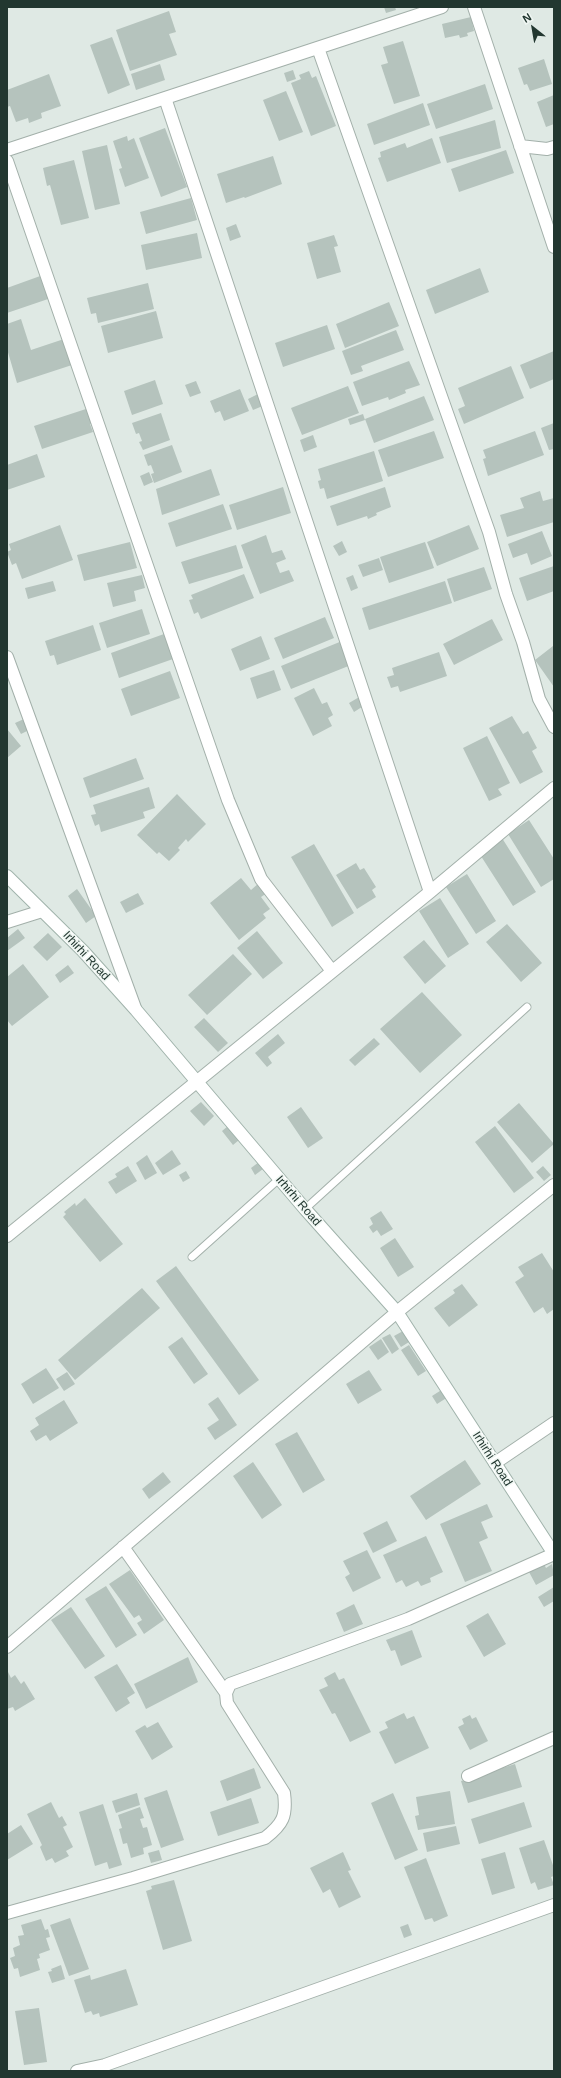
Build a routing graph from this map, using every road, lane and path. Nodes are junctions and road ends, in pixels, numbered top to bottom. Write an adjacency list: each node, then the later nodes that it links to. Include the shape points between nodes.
1 (442, 7): 3 (street)
2 (474, 7): 5 (street)
3 (318, 48): 4 (street); 11 (street, via 489,532 539,699)
4 (165, 98): 7 (street); 14 (street)
5 (520, 146): 6 (street, via 547,149); 9 (street)
6 (554, 147)
7 (7, 150)
8 (7, 161): 17 (street, via 228,800 261,879)
9 (554, 247)
10 (7, 657): 19 (street)
11 (554, 727)
12 (554, 788): 14 (street)
13 (7, 876): 15 (street, Irhirhi Road)
14 (430, 892): 17 (street)
15 (42, 911): 16 (street); 19 (street, Irhirhi Road)
16 (7, 922)
17 (332, 971): 20 (street)
18 (527, 1007): 23 (lane)
19 (136, 1010): 20 (street, Irhirhi Road)
20 (196, 1083): 21 (street, Irhirhi Road); 24 (street)
21 (279, 1179): 23 (street, Irhirhi Road); 25 (lane)
22 (554, 1185): 26 (street)
23 (305, 1209): 26 (street, Irhirhi Road)
24 (7, 1236)
25 (192, 1257)
26 (397, 1312): 28 (street, Irhirhi Road); 29 (street)
27 (554, 1423): 28 (street)
28 (495, 1463): 30 (street, Irhirhi Road)
29 (123, 1547): 31 (street); 32 (street)
30 (554, 1554): 32 (street, via 408,1619 230,1684)
31 (7, 1647)
32 (226, 1694): 36 (street, via 227,1703 284,1793 286,1811 276,1829 265,1838)
33 (554, 1738): 34 (street)
34 (468, 1776)
35 (554, 1906): 37 (street, via 105,2065)
36 (7, 1913)
37 (77, 2071)

